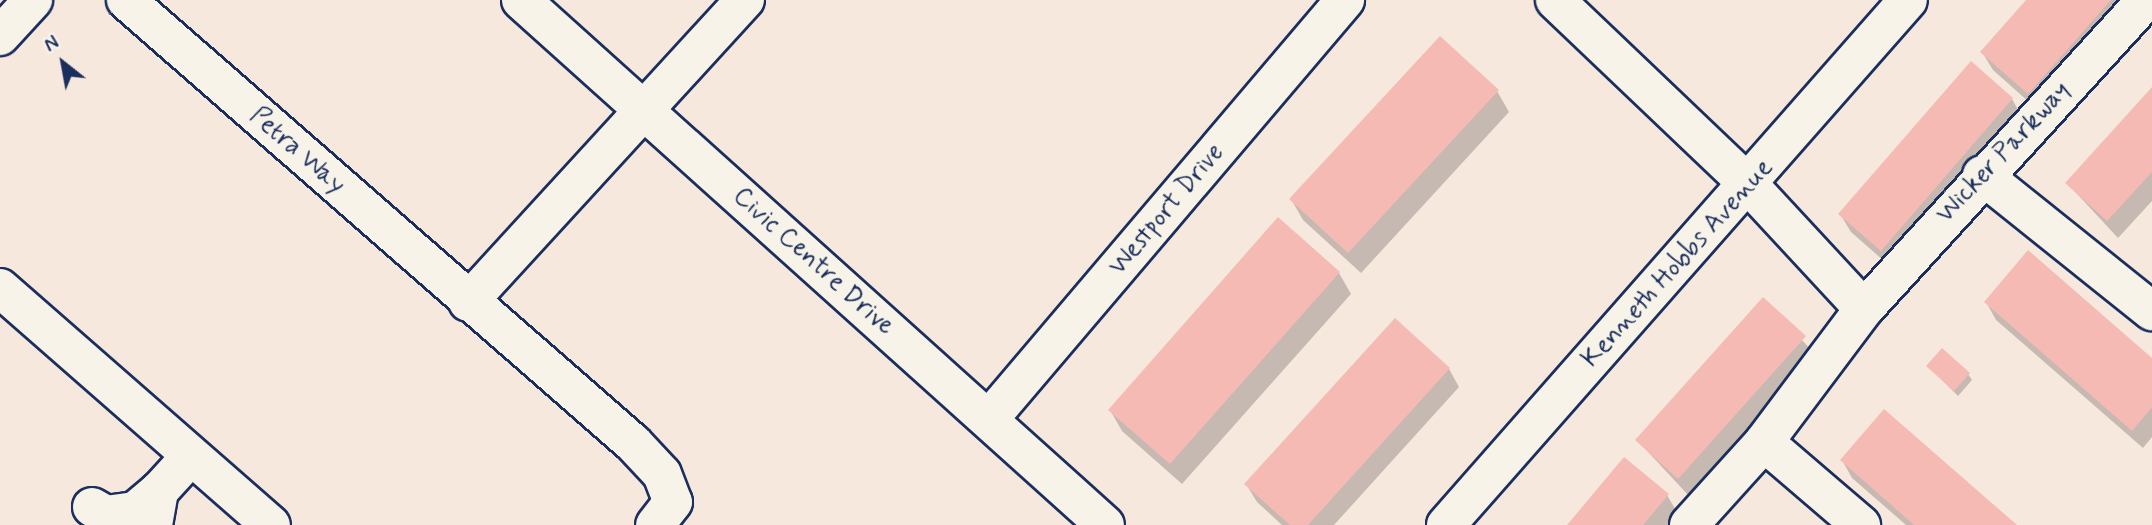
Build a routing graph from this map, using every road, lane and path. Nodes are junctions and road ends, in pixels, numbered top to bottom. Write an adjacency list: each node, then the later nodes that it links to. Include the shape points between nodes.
1 (33, 0): 9 (street)
2 (126, 0): 14 (street, Petra Way)
3 (521, 0): 10 (street, Civic Centre Drive)
4 (745, 0): 10 (street)
5 (1345, 0): 17 (street, Westport Drive)
6 (1555, 0): 12 (street)
7 (1908, 0): 12 (street, Kenneth Hobbs Avenue)
8 (2146, 0): 11 (street, Wicker Parkway)
9 (0, 36)
10 (646, 110): 14 (street); 17 (street, Civic Centre Drive)
11 (1982, 175): 15 (street, Wicker Parkway); 16 (street)
12 (1749, 185): 15 (street); 25 (street, Kenneth Hobbs Avenue)
13 (0, 288): 19 (street)
14 (468, 302): 23 (street, Petra Way, via 662,474 673,502)
15 (1864, 309): 18 (street, Wicker Parkway)
16 (2152, 311)
17 (989, 419): 24 (street, Civic Centre Drive)
18 (1764, 442): 26 (street, Wicker Parkway); 27 (street)
19 (191, 456): 21 (street); 22 (street)
20 (92, 507): 21 (street, via 106,515)
21 (156, 508)
22 (271, 525)
23 (655, 525)
24 (1105, 525)
25 (1446, 525)
26 (1689, 525)
27 (1861, 525)

